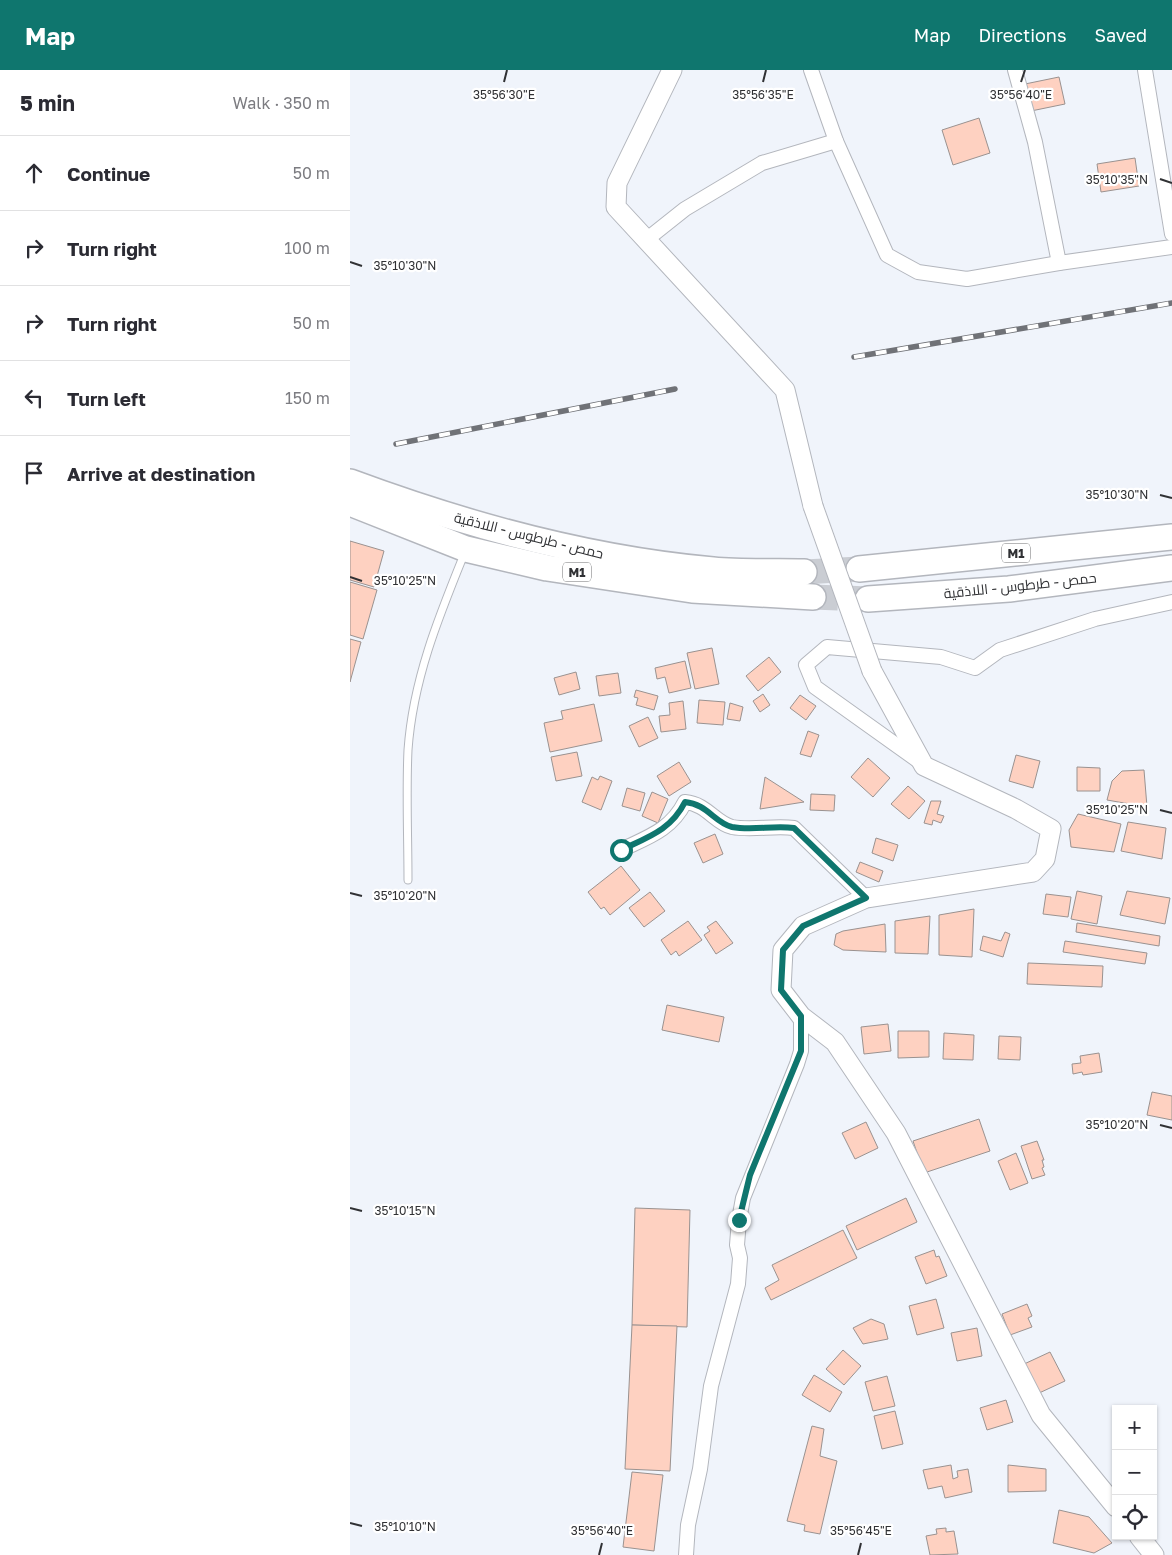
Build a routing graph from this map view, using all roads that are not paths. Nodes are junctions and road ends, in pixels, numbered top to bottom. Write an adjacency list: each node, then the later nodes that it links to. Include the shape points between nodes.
1 (672, 70): 7 (main road, via 617,183 616,207)
2 (811, 70): 5 (street)
3 (1015, 70): 9 (street, via 1035,142)
4 (1145, 70): 6 (street)
5 (836, 141): 7 (street, via 762,163 685,209); 9 (street, via 888,255 918,272 966,279)
6 (1172, 234)
7 (646, 240): 20 (main road, bridge, via 786,390 813,506 872,671)
8 (1172, 247): 9 (street)
9 (1058, 263)
10 (350, 482): 16 (highway, حمص - طرطوس - اللاذقية / M1, via 424,509 587,552 713,570)
11 (350, 503): 13 (highway, حمص - طرطوس - اللاذقية / M1)
12 (1172, 537): 14 (highway, M1)
13 (466, 549): 17 (highway, حمص - طرطوس - اللاذقية / M1, via 548,568 692,590); 22 (lane, via 431,635 421,673 408,748)
14 (859, 568)
15 (1172, 568): 18 (highway, حمص - طرطوس - اللاذقية, via 1009,589)
16 (804, 572)
17 (813, 597)
18 (868, 599)
19 (1172, 602): 20 (street, via 1095,619 1000,650 975,668 941,657 827,647 806,665 815,687)
20 (924, 766): 23 (main road, via 1051,829 1045,858 1032,872)
21 (621, 850): 23 (street, via 677,818 685,802 696,803 730,826 794,828)
22 (408, 880)
23 (866, 898): 24 (main road, via 803,926 783,950 781,990)
24 (801, 1016): 25 (main road, via 835,1042 896,1133 1041,1415); 27 (street, via 801,1051 797,1064 743,1198 739,1220 738,1284 711,1386)
25 (1112, 1502)
26 (1142, 1540): 28 (main road)
27 (686, 1555)
28 (1154, 1555)

